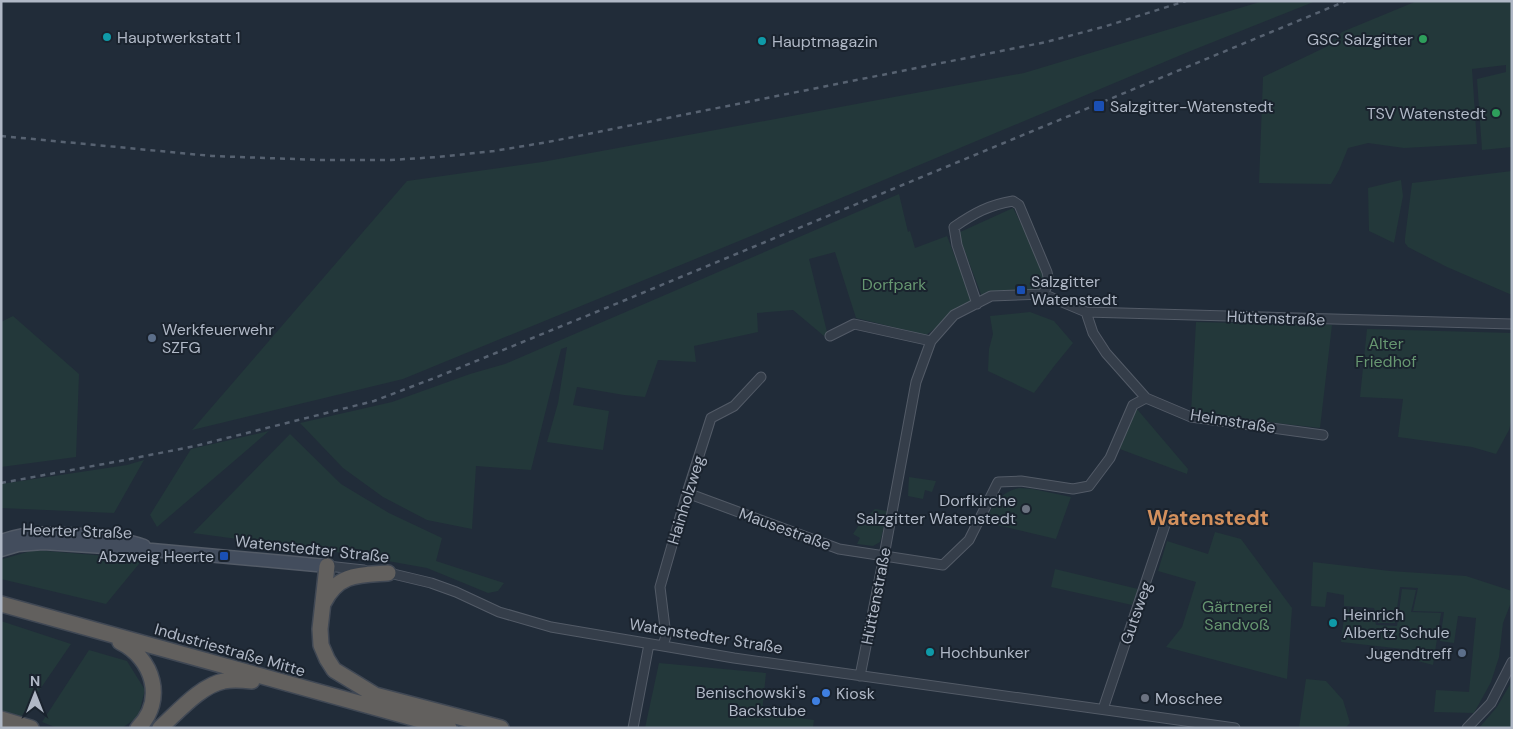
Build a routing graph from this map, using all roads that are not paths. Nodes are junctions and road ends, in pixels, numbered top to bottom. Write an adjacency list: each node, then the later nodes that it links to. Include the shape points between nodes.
1 (1044, 294): 2 (street, Hüttenstraße, via 991,296); 2 (street, via 1049,282 1047,272 1019,205 1013,201 972,214 954,227); 3 (street, Hüttenstraße)
2 (977, 304): 6 (street, Hüttenstraße, via 954,315)
3 (1086, 312): 4 (street, Hüttenstraße); 8 (street, via 1093,333 1106,353)
4 (1512, 324)
5 (830, 336): 6 (street, via 854,324)
6 (931, 341): 16 (street, Hüttenstraße, via 916,382)
7 (761, 377): 10 (street, Hainholzweg, via 734,406 712,418)
8 (1146, 398): 9 (street, Heimstraße, via 1191,417); 16 (street, Mausestraße, via 1133,405 1110,458 1089,486 1073,488 1021,481 998,482 969,540 943,565)
9 (1323, 435)
10 (687, 494): 16 (street, Mausestraße, via 839,549); 23 (street, Hainholzweg, via 660,587 666,636)
11 (1168, 516): 27 (street, Gutsweg)
12 (1, 540): 14 (main road, Heerter Straße, via 49,532 127,540)
13 (1, 550): 14 (main road, Heerter Straße, via 31,543)
14 (152, 550): 15 (main road, Heerter Straße)
15 (180, 552): 17 (main road, Watenstedter Straße)
16 (884, 556): 25 (street, Hüttenstraße)
17 (327, 566): 18 (street, Watenstedter Straße); 19 (highway)
18 (388, 573): 19 (highway, via 344,580 334,586); 22 (street, Watenstedter Straße, via 431,583 499,612 551,627)
19 (324, 603): 34 (highway, via 320,629 322,645 334,670 375,695)
20 (1, 604): 21 (highway, Industriestraße Mitte)
21 (92, 630): 26 (highway, Industriestraße Mitte); 31 (highway, via 129,647 148,670 153,698 151,708)
22 (649, 644): 23 (street, Watenstedter Straße); 35 (street)
23 (663, 645): 25 (street, Watenstedter Straße)
24 (1512, 662): 37 (street, via 1491,704)
25 (860, 676): 27 (street, Watenstedter Straße)
26 (310, 690): 32 (highway, via 281,689 253,681 224,681 196,696); 33 (highway, Industriestraße Mitte)
27 (1103, 709): 36 (street, Watenstedter Straße)
28 (1, 719): 30 (highway)
29 (1, 725): 30 (highway)
30 (22, 727)
31 (138, 728)
32 (160, 728)
33 (449, 728)
34 (501, 728)
35 (633, 728)
36 (1235, 728)
37 (1468, 728)

